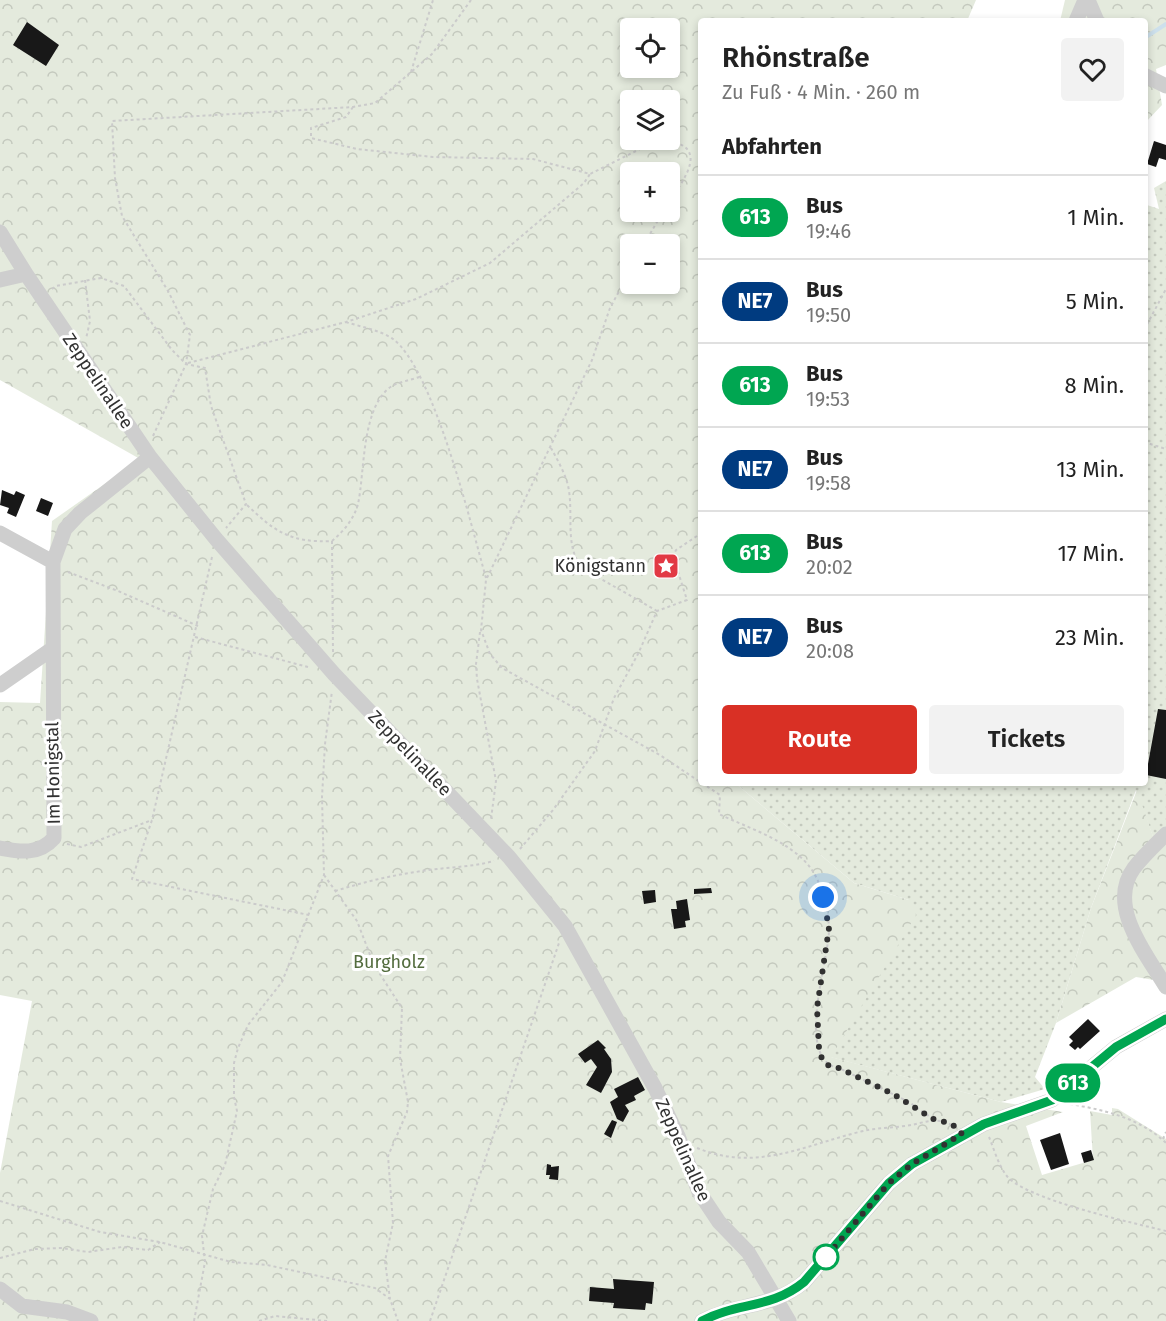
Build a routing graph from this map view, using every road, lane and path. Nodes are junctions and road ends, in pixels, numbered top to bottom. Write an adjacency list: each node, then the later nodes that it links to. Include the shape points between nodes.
1 (433, 0): 6 (path)
2 (471, 0): 6 (path, via 432,54)
3 (1087, 0): 4 (street); 5 (street)
4 (1078, 18)
5 (1096, 18)
6 (411, 72): 9 (path, via 375,103)
7 (1148, 77): 8 (street)
8 (1166, 86)
9 (354, 107): 12 (path, via 346,117 311,128 311,138 357,149 433,157 532,159); 24 (path, via 112,120 122,216 190,335)
10 (680, 143): 13 (path, via 691,157)
11 (638, 150): 12 (path)
12 (590, 174): 21 (path, via 490,263 416,299)
13 (680, 186)
14 (0, 232): 15 (street, Zeppelinallee)
15 (26, 274): 16 (street); 20 (street, Zeppelinallee)
16 (0, 280)
17 (85, 280): 20 (path, via 56,286); 23 (path, via 90,321 83,345); 24 (path, via 101,278 124,286 159,335)
18 (1166, 289): 22 (path)
19 (620, 290): 27 (path, via 592,360)
20 (41, 297): 23 (street, Zeppelinallee)
21 (346, 322): 24 (path); 25 (path, via 394,340)
22 (1148, 323)
23 (77, 350): 29 (street, Zeppelinallee)
24 (186, 364): 29 (path, via 155,430); 30 (path, via 205,368 211,406)
25 (419, 377): 34 (path, via 393,386 383,395 366,443 357,506 345,529); 36 (path, via 451,457)
26 (1148, 443): 28 (path)
27 (550, 446): 36 (path); 37 (path, via 569,490 575,559 582,568)
28 (1166, 449)
29 (150, 457): 33 (street, Zeppelinallee); 35 (street, Im Honigstal, via 65,529)
30 (246, 504): 33 (path); 34 (path, via 276,531 295,540)
31 (0, 533): 35 (street)
32 (698, 535): 37 (path, via 673,556 687,600)
33 (216, 539): 38 (path); 43 (street, Zeppelinallee)
34 (332, 542): 43 (path)
35 (53, 562): 38 (path, via 72,575); 41 (street, Im Honigstal)
36 (486, 580): 39 (path)
37 (657, 611): 45 (path)
38 (198, 626): 40 (path)
39 (481, 630): 45 (path, via 490,654 502,668 576,707); 50 (path, via 477,679 496,781)
40 (195, 637): 42 (path); 48 (path)
41 (51, 649): 44 (street); 51 (street, Im Honigstal)
42 (311, 668)
43 (334, 674): 50 (street, Zeppelinallee); 54 (path, via 322,786)
44 (0, 685)
45 (603, 726): 46 (path, via 660,755); 53 (path, via 595,751 580,772 535,832)
46 (698, 781)
47 (706, 786): 61 (path, via 720,795 718,814 795,851 811,868 823,897 829,928 817,1008 822,1059)
48 (152, 820): 51 (path, via 81,847); 56 (path, via 132,879)
49 (1166, 834): 58 (street, via 1133,870 1123,896 1132,926)
50 (488, 835): 53 (street, Zeppelinallee)
51 (54, 838): 52 (street, Im Honigstal, via 47,846 31,852)
52 (0, 848)
53 (509, 857): 55 (path, via 475,866 418,871); 57 (street, Zeppelinallee)
54 (324, 875): 55 (path); 56 (path)
55 (335, 891): 74 (path, via 357,921 374,965 402,1008 400,1059 408,1102 388,1156 393,1223 385,1262)
56 (309, 915): 71 (path, via 282,982 248,1025 238,1048 234,1063 237,1111 225,1165 213,1189)
57 (565, 926): 65 (street, Zeppelinallee); 81 (path)
58 (1166, 987)
59 (1166, 1019): 60 (street, via 1116,1047)
60 (1052, 1100): 62 (street); 66 (path, via 1109,1111)
61 (933, 1119): 64 (path, via 952,1124); 65 (path, via 860,1131 791,1154 750,1157 720,1157 687,1144)
62 (984, 1124): 64 (street); 69 (path, via 1006,1176 1016,1184)
63 (1166, 1132): 66 (path)
64 (962, 1134): 75 (street, via 889,1183 804,1282)
65 (678, 1136): 75 (street, Zeppelinallee, via 699,1192 719,1222 748,1252)
66 (1163, 1139): 67 (path)
67 (1166, 1143)
68 (0, 1201): 70 (path, via 100,1232)
69 (1166, 1231)
70 (160, 1242): 71 (path); 72 (path, via 148,1250 122,1246 88,1252 35,1249)
71 (202, 1251): 74 (path, via 231,1262 344,1280 375,1288); 77 (path, via 205,1262)
72 (0, 1258)
73 (0, 1289): 76 (street, via 22,1306 67,1312)
74 (390, 1299): 80 (path)
75 (778, 1300): 82 (street, via 739,1307); 83 (street, Zeppelinallee)
76 (92, 1321)
77 (194, 1321)
78 (259, 1321): 79 (path, via 275,1316)
79 (327, 1321)
80 (398, 1321)
81 (430, 1321)
82 (702, 1321)
83 (789, 1321)

